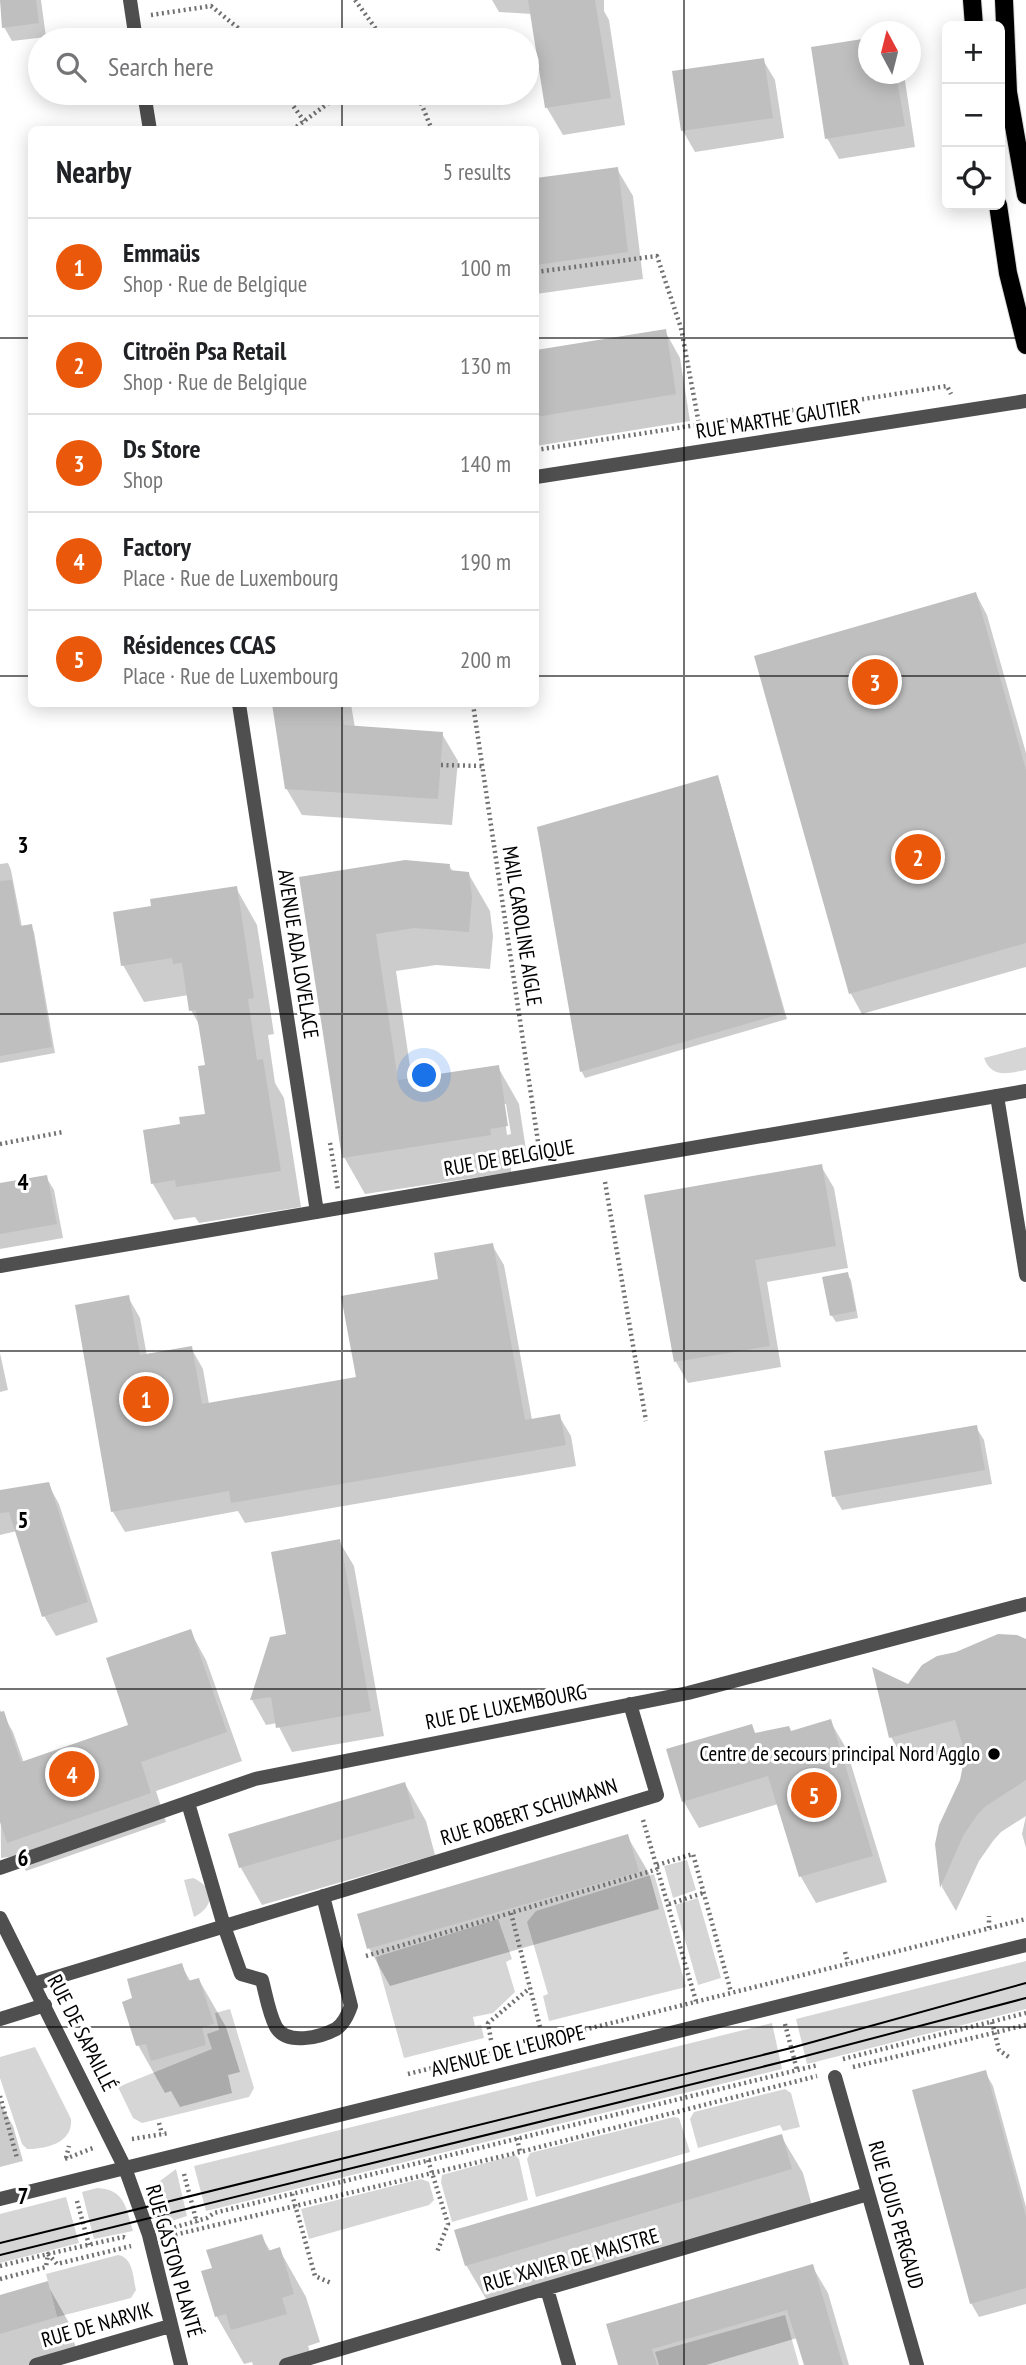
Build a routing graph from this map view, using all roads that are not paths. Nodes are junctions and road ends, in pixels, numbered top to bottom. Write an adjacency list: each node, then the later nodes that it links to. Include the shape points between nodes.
1 (130, 0): 5 (street)
2 (972, 0): 4 (main road)
3 (1004, 0): 8 (main road, via 1008,92)
4 (974, 21)
5 (134, 28)
6 (146, 105): 7 (street)
7 (149, 126)
8 (1026, 195)
9 (999, 210): 10 (main road)
10 (1026, 345)
11 (1026, 401): 12 (street, RUE MARTHE GAUTIER)
12 (539, 477)
13 (239, 707): 16 (street, AVENUE ADA LOVELACE)
14 (1026, 1091): 15 (street, RUE DE BELGIQUE)
15 (997, 1096): 16 (street, RUE DE BELGIQUE); 18 (street)
16 (317, 1212): 17 (street, RUE DE BELGIQUE)
17 (0, 1266)
18 (1026, 1275)
19 (1026, 1604): 20 (street, RUE DE LUXEMBOURG, via 688,1693)
20 (630, 1704): 21 (street, RUE DE LUXEMBOURG, via 255,1779); 23 (street, RUE ROBERT SCHUMANN, via 657,1795)
21 (188, 1803): 22 (street, RUE DE LUXEMBOURG); 25 (street)
22 (0, 1868)
23 (323, 1896): 25 (street, RUE ROBERT SCHUMANN); 25 (street, via 351,2006 339,2028 310,2037 288,2037 276,2029 262,1980 241,1974)
24 (0, 1918): 27 (street, RUE DE SAPAILLÉ)
25 (224, 1926): 27 (street, RUE ROBERT SCHUMANN)
26 (1026, 1945): 31 (street, AVENUE DE L'EUROPE)
27 (34, 1984): 28 (street, RUE DE SAPAILLÉ)
28 (45, 2005): 29 (street); 31 (street, RUE DE SAPAILLÉ)
29 (0, 2018)
30 (834, 2074): 32 (street, RUE LOUIS PERGAUD)
31 (125, 2168): 33 (street, AVENUE DE L'EUROPE); 35 (street, RUE GASTON PLANTÉ, via 149,2235)
32 (868, 2194): 34 (street, RUE XAVIER DE MAISTRE); 40 (street, RUE LOUIS PERGAUD)
33 (0, 2199)
34 (547, 2289): 38 (street, RUE XAVIER DE MAISTRE); 39 (street)
35 (170, 2326): 36 (street, RUE DE NARVIK); 37 (street, RUE GASTON PLANTÉ)
36 (36, 2365)
37 (181, 2365)
38 (286, 2365)
39 (569, 2365)
40 (917, 2365)

